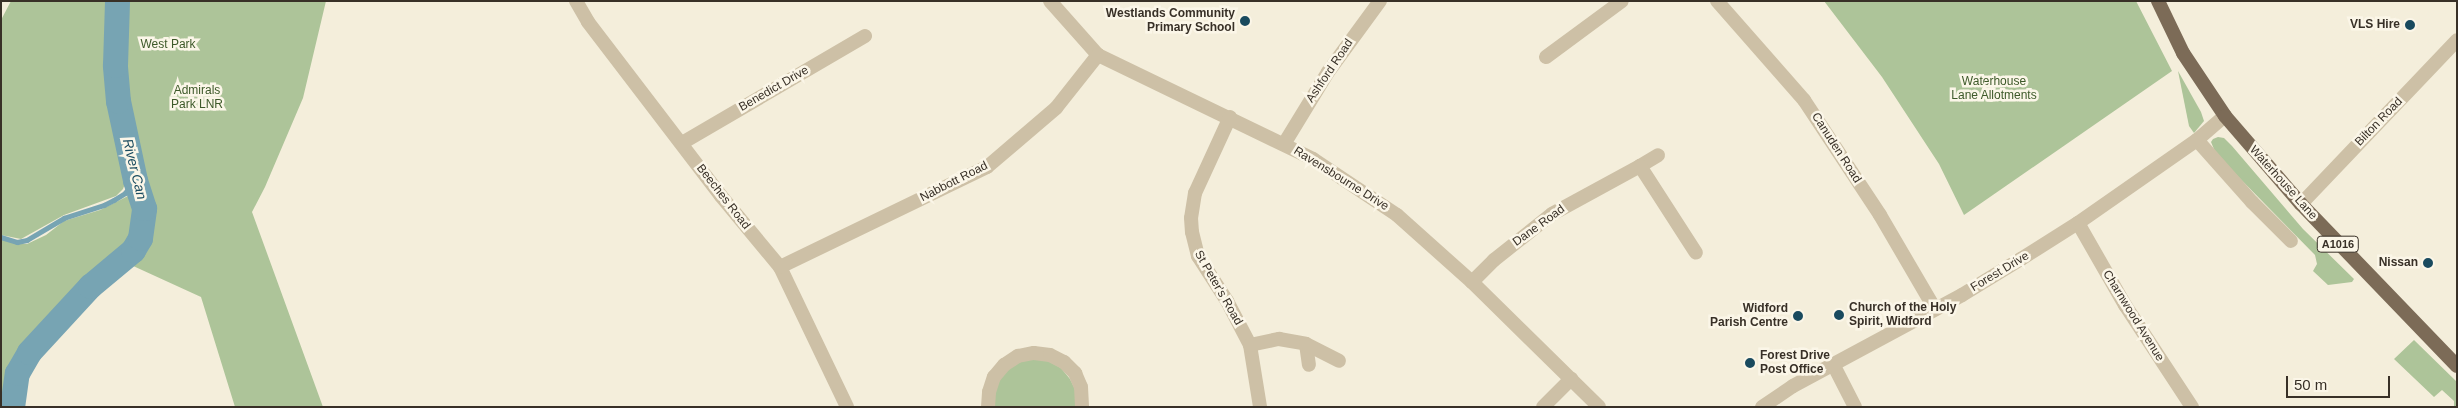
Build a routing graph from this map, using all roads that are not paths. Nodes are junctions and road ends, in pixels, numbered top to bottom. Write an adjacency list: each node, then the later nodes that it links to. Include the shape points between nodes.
1 (576, 1): 14 (street, Beeches Road, via 588,22)
2 (1050, 1): 9 (street, Ravensbourne Drive)
3 (1380, 1): 15 (street, Ashford Road, via 1328,72)
4 (1622, 1): 10 (street)
5 (1717, 1): 24 (street, Canuden Road, via 1804,100 1880,215)
6 (2158, 1): 11 (main road, Waterhouse Lane / A1016, via 2184,53)
7 (865, 36): 14 (street, Benedict Drive)
8 (2457, 40): 18 (street, Bilton Road)
9 (1098, 55): 12 (street, Ravensbourne Drive); 22 (street, Nabbott Road, via 1056,108 987,167)
10 (1546, 58)
11 (2225, 116): 13 (street, Forest Drive); 18 (main road, Waterhouse Lane / A1016)
12 (1230, 117): 15 (street, Ravensbourne Drive); 26 (street, St Peter's Road, via 1195,193 1192,232 1198,256)
13 (2197, 140): 19 (street, Forest Drive); 20 (street)
14 (682, 143): 22 (street, Beeches Road)
15 (1284, 144): 23 (street, Ravensbourne Drive, via 1343,177 1397,215)
16 (1658, 155): 17 (street, Dane Road)
17 (1640, 166): 21 (street); 23 (street, Dane Road, via 1552,214 1494,260)
18 (2301, 204): 30 (main road, Waterhouse Lane / A1016)
19 (2078, 223): 24 (street, Forest Drive); 40 (street, Charnwood Avenue, via 2130,312)
20 (2291, 241)
21 (1696, 254)
22 (780, 267): 32 (street, Beeches Road)
23 (1472, 282): 31 (street, Ravensbourne Drive)
24 (1935, 309): 28 (street, Forest Drive)
25 (1306, 344): 26 (street, via 1279,339); 27 (street); 29 (street)
26 (1250, 345): 35 (street, St Peter's Road)
27 (1339, 361)
28 (1833, 364): 38 (street, Forest Drive); 39 (street)
29 (1309, 365)
30 (2457, 366)
31 (1571, 379): 36 (street); 37 (street, Ravensbourne Drive)
32 (847, 407)
33 (988, 407): 34 (street, via 994,377 1004,365 1018,356 1034,353 1057,359 1075,373 1081,387)
34 (1082, 407)
35 (1260, 407)
36 (1543, 407)
37 (1599, 407)
38 (1762, 407)
39 (1855, 407)
40 (2192, 407)

